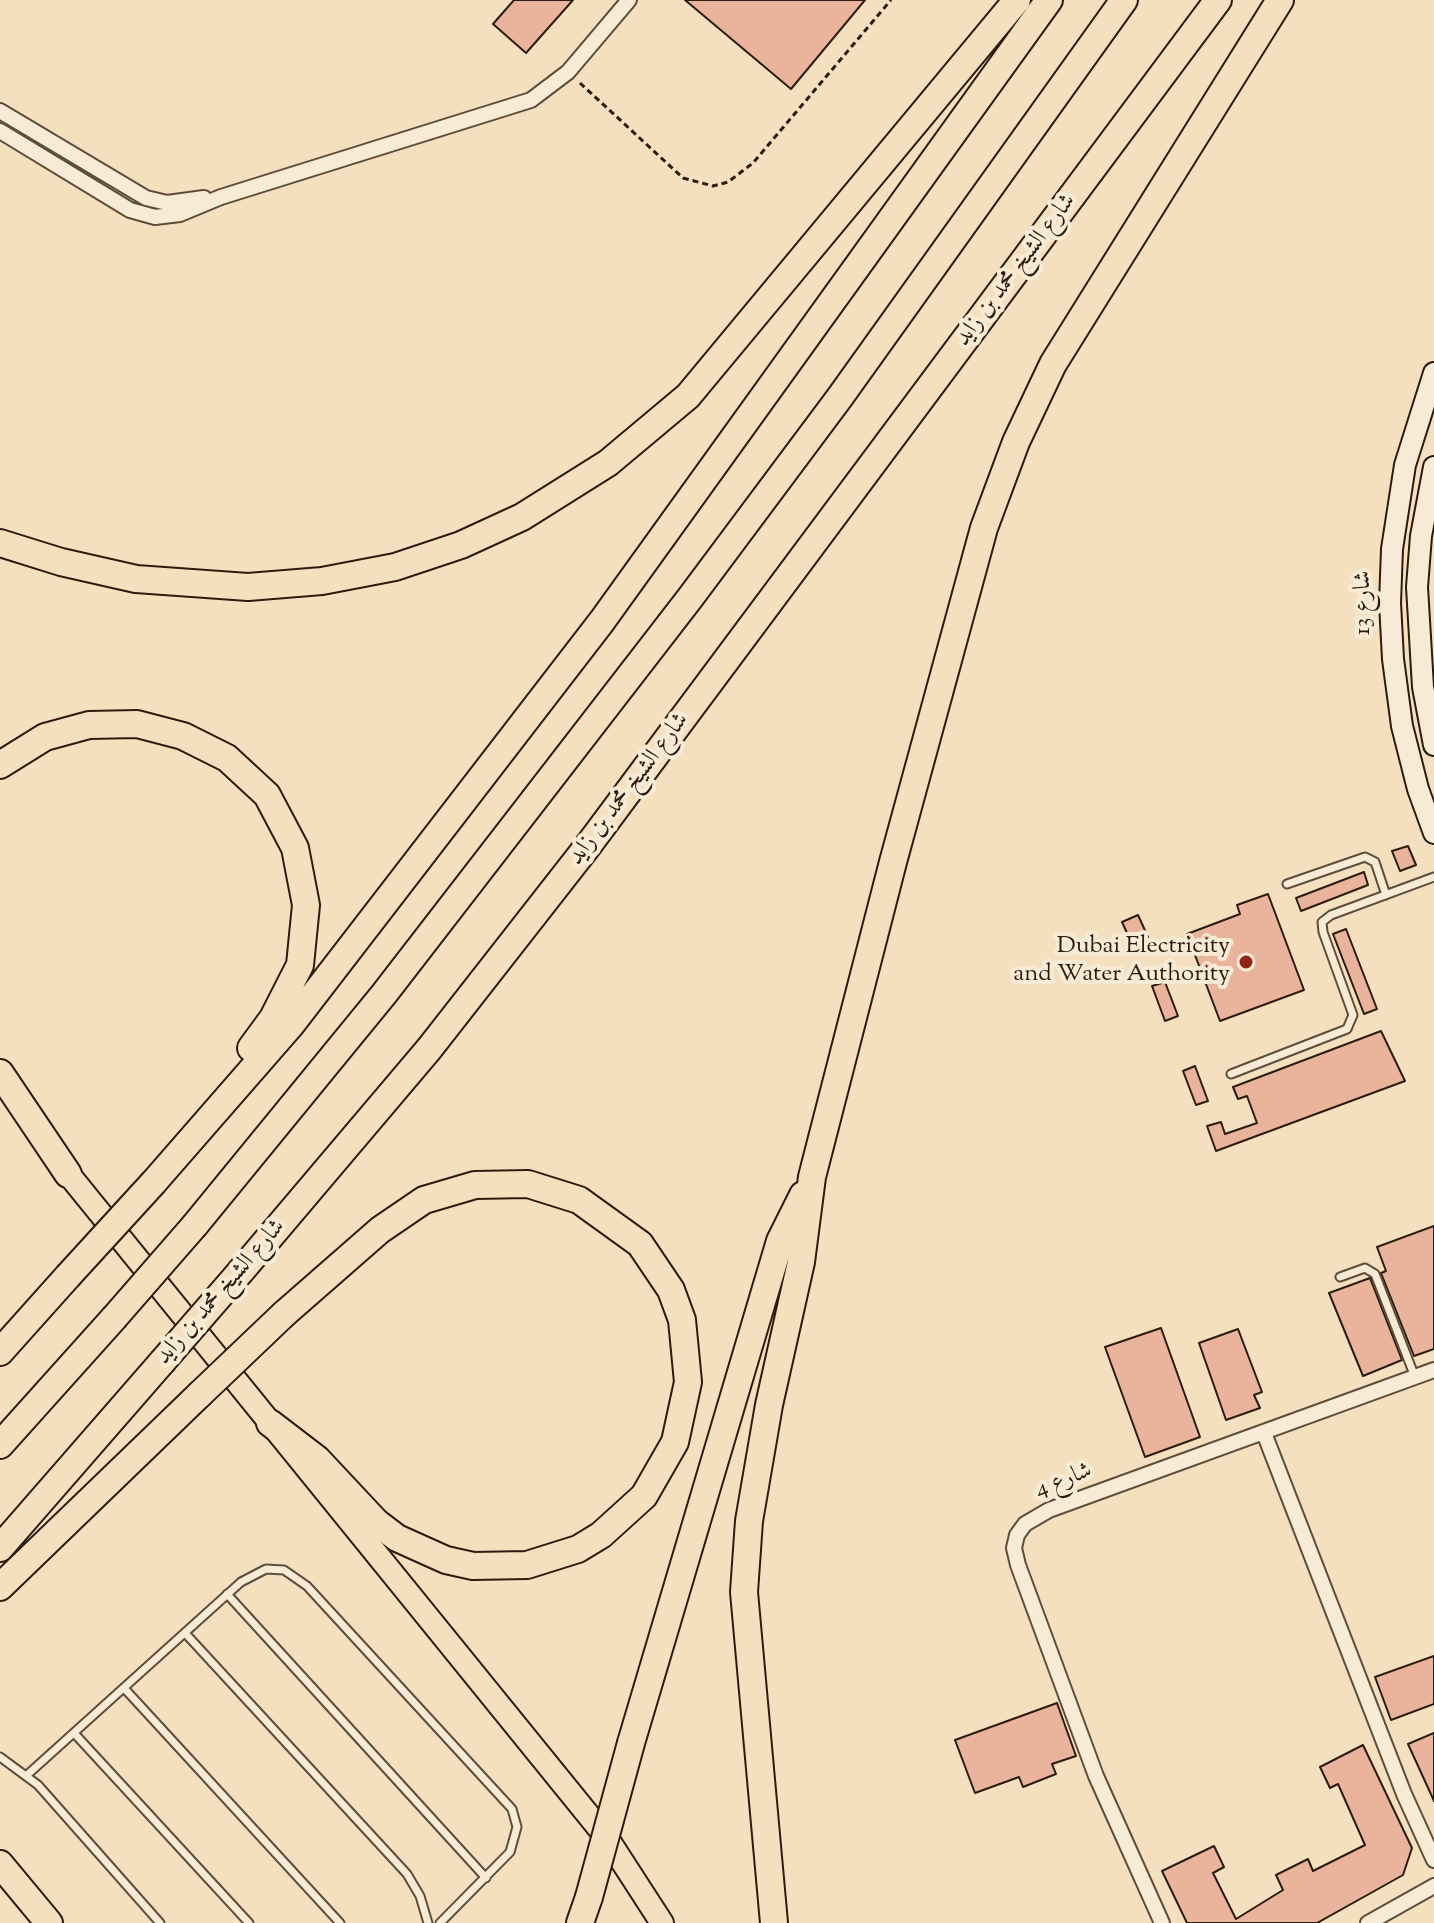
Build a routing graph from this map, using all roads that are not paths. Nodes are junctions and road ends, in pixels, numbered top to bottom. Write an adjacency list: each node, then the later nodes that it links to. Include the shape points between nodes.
1 (629, 0): 9 (street, via 568,72 531,100)
2 (1017, 0): 14 (highway, via 711,371 636,442 580,483 461,545 359,575 248,587 173,584)
3 (1049, 0): 24 (highway, via 602,621 290,1026)
4 (1124, 0): 33 (highway, bridge, via 840,397 384,994 195,1225)
5 (1218, 0): 34 (highway, شارع الشيخ محمد بن زايد, bridge, via 577,859 429,1049)
6 (1280, 0): 26 (highway, via 1053,364 1016,442 984,528 942,676)
7 (0, 111): 9 (street, via 146,198 178,203)
8 (0, 131): 9 (street, via 143,214 180,214)
9 (221, 197)
10 (1434, 373): 17 (street, شارع 13, via 1405,465 1390,603 1402,726)
11 (1434, 467): 15 (street, via 1417,587 1423,687)
12 (0, 527): 14 (highway)
13 (0, 543): 14 (highway)
14 (98, 572)
15 (1434, 745)
16 (0, 765): 24 (highway, via 45,737 89,725 137,724 183,736 227,758 267,795 295,848 306,905 300,965 273,1018 187,1128)
17 (1434, 833)
18 (1434, 877): 20 (lane)
19 (1287, 884): 20 (lane, via 1365,857 1375,862)
20 (1386, 895): 22 (lane, via 1322,922 1353,1015 1347,1029)
21 (0, 1073): 25 (highway)
22 (1231, 1074)
23 (0, 1093): 25 (main road)
24 (174, 1162): 28 (highway, bridge)
25 (68, 1174): 31 (main road)
26 (812, 1177): 52 (highway, bridge, via 780,1241); 54 (highway, via 801,1262 749,1521 744,1592)
27 (1340, 1277): 30 (lane, via 1365,1268 1375,1274)
28 (0, 1352)
29 (1434, 1370): 30 (street, شارع 4)
30 (1416, 1377): 32 (street, شارع 4)
31 (270, 1423): 35 (highway, bridge, via 317,1459 397,1538 473,1566 527,1565 589,1542 644,1496 675,1442 688,1382 682,1320 671,1290 640,1244 579,1200 528,1184 475,1185 424,1200 380,1230 284,1314); 53 (main road, via 607,1838)
32 (1264, 1433): 42 (street); 55 (street, شارع 4, via 1049,1510 1025,1524 1014,1548 1096,1776)
33 (0, 1445)
34 (0, 1548)
35 (0, 1587)
36 (227, 1594): 37 (lane); 44 (lane); 44 (lane, via 266,1569 301,1579 506,1801 517,1827 514,1844)
37 (185, 1633): 38 (lane); 50 (lane, via 407,1874)
38 (124, 1688): 39 (lane); 49 (lane)
39 (74, 1733): 41 (lane); 48 (lane)
40 (0, 1757): 41 (lane)
41 (27, 1775): 47 (lane)
42 (1434, 1860)
43 (0, 1864): 46 (highway)
44 (486, 1878): 51 (lane)
45 (1434, 1886): 56 (street)
46 (49, 1923)
47 (160, 1923)
48 (249, 1923)
49 (340, 1923)
50 (428, 1923)
51 (440, 1923)
52 (580, 1923)
53 (662, 1923)
54 (774, 1923)
55 (1162, 1923)
56 (1368, 1923)

